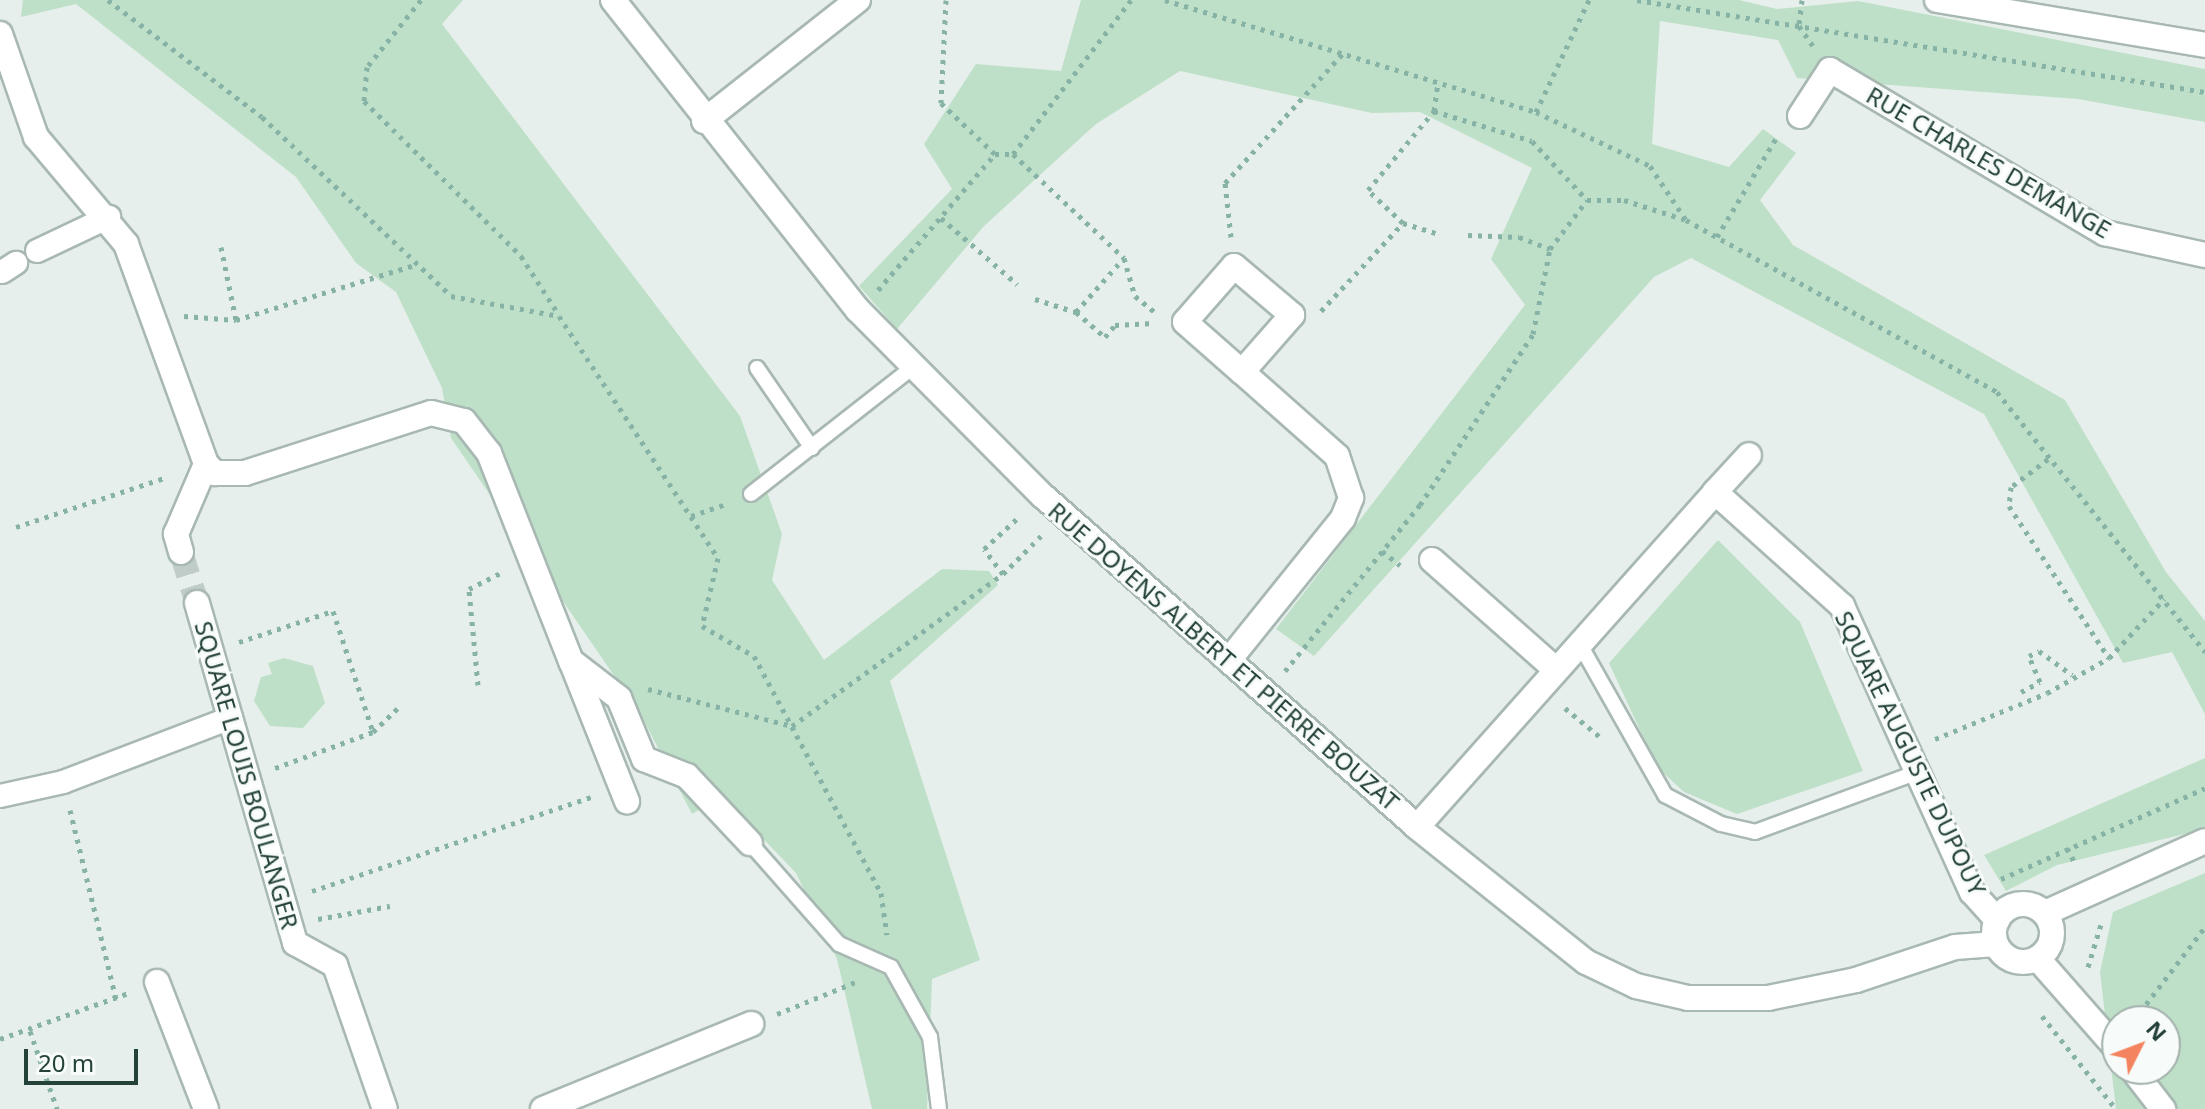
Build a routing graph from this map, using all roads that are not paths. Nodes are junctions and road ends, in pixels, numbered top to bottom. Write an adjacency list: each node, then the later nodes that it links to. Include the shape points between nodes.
1 (613, 0): 7 (street, RUE DOYENS ALBERT ET PIERRE BOUZAT)
2 (858, 0): 7 (street)
3 (1937, 0): 5 (street)
4 (0, 34): 8 (street, via 36,137)
5 (2205, 45)
6 (1800, 116): 10 (street, RUE CHARLES DEMANGE, via 1830,70 2105,233 2145,247)
7 (704, 121): 11 (street, RUE DOYENS ALBERT ET PIERRE BOUZAT, via 858,310)
8 (109, 217): 9 (street); 16 (street, via 151,313)
9 (37, 251)
10 (2205, 255)
11 (913, 367): 14 (lane); 23 (street, RUE DOYENS ALBERT ET PIERRE BOUZAT, via 1043,496)
12 (757, 368): 14 (lane)
13 (1242, 372): 13 (street, via 1292,315 1234,266 1185,322); 23 (street, via 1337,456 1351,498 1343,518)
14 (812, 448): 18 (lane)
15 (1749, 455): 17 (street)
16 (206, 464): 19 (street, via 176,534); 24 (street, via 227,476 245,473 431,413 449,414 478,433 533,557)
17 (1715, 492): 22 (street); 27 (street, SQUARE AUGUSTE DUPOUY, via 1842,606)
18 (751, 494)
19 (181, 552)
20 (1432, 560): 25 (street)
21 (197, 603): 26 (street, SQUARE LOUIS BOULANGER)
22 (1578, 641): 25 (street); 27 (lane, via 1639,759 1665,795 1699,816 1755,832)
23 (1229, 660): 30 (street, RUE DOYENS ALBERT ET PIERRE BOUZAT)
24 (571, 661): 28 (street); 32 (street, via 619,698 644,759 687,776)
25 (1547, 677): 30 (street)
26 (231, 718): 29 (street, via 63,782); 41 (street, SQUARE LOUIS BOULANGER, via 295,943 335,965)
27 (1914, 762): 34 (street, SQUARE AUGUSTE DUPOUY, via 1972,892)
28 (624, 794)
29 (0, 796)
30 (1417, 827): 34 (street, RUE DOYENS ALBERT ET PIERRE BOUZAT, via 1586,962 1636,986 1688,998 1768,998 1856,980)
31 (2205, 841): 33 (street)
32 (750, 843): 43 (lane, via 839,944 891,967 930,1037)
33 (2045, 913): 34 (street, via 2019,904); 35 (street, via 2052,938)
34 (1997, 932): 35 (street, via 2009,958)
35 (2038, 959): 38 (street)
36 (157, 982): 40 (street)
37 (751, 1024): 42 (street)
38 (2101, 1031)
39 (2144, 1085): 44 (street)
40 (206, 1109)
41 (385, 1109)
42 (543, 1109)
43 (939, 1109)
44 (2163, 1109)

